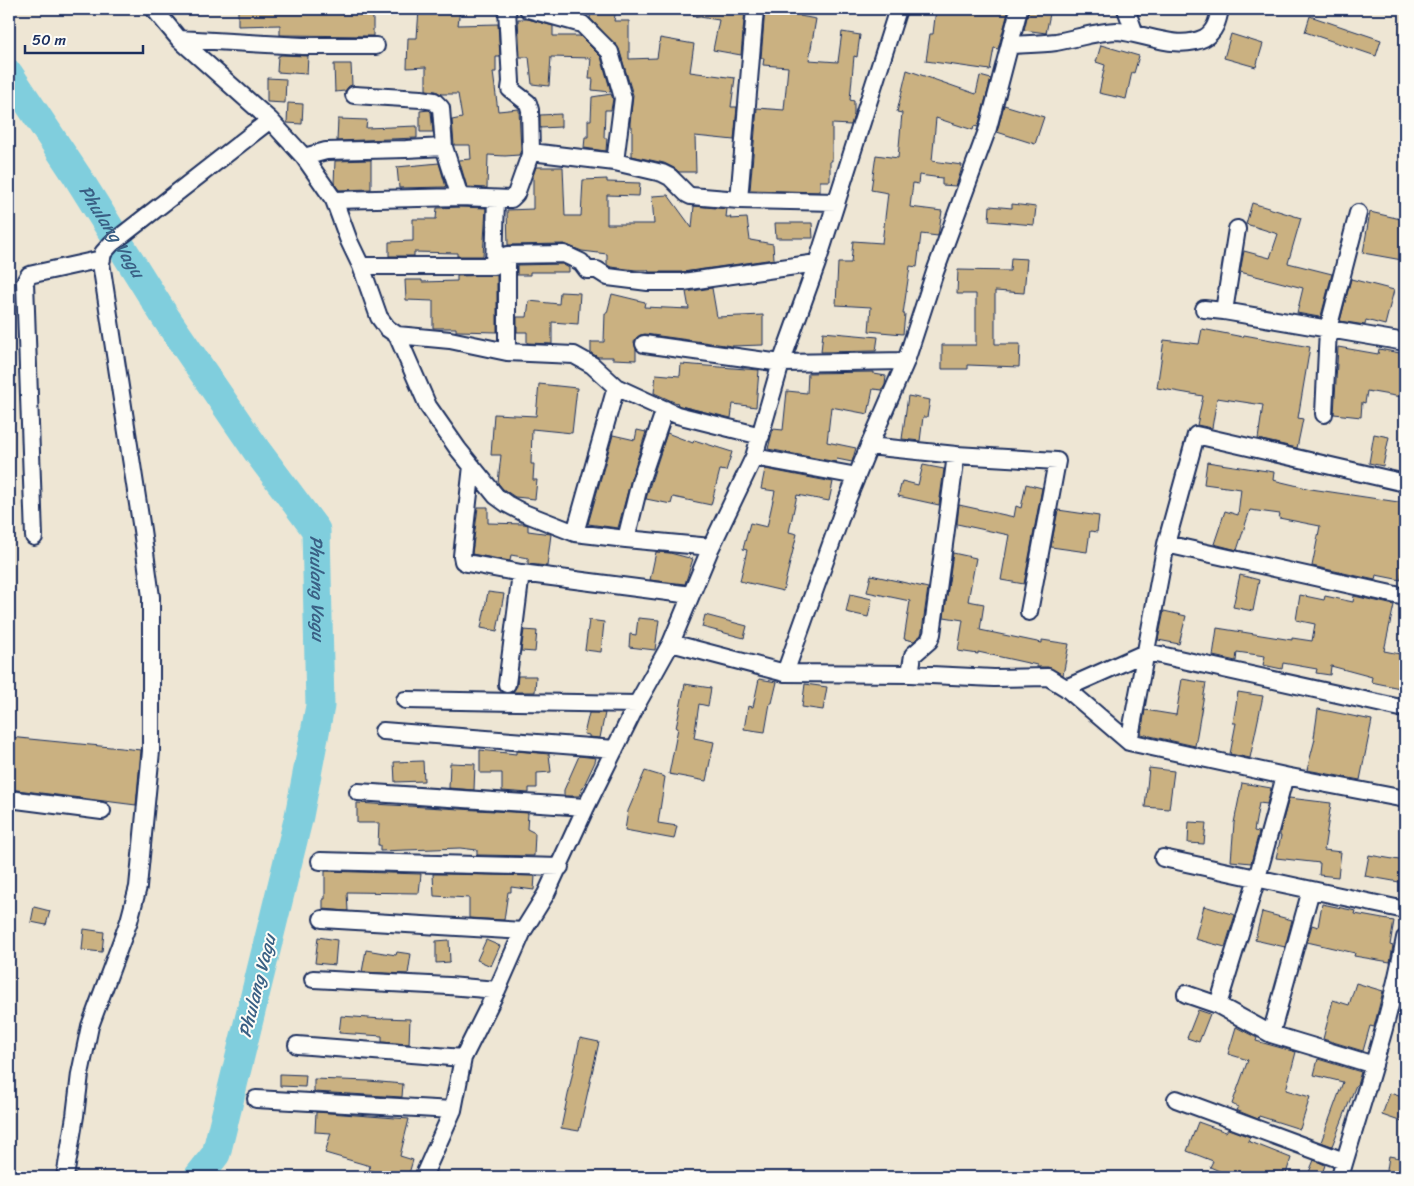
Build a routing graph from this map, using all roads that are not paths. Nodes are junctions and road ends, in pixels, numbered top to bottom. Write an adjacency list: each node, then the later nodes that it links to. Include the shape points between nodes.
1 (154, 9): 10 (street)
2 (507, 9): 16 (street, via 510,89 528,103)
3 (528, 9): 18 (street, via 582,24 610,52 624,98)
4 (755, 9): 22 (street)
5 (898, 9): 23 (street)
6 (1019, 9): 11 (street)
7 (1126, 9): 9 (street)
8 (1220, 9): 9 (street, via 1214,30 1192,42 1170,42)
9 (1135, 34): 11 (street, via 1116,31 1053,42)
10 (179, 39): 12 (street, via 303,46); 14 (street)
11 (1010, 45): 38 (street, via 988,128)
12 (376, 46)
13 (354, 95): 15 (street, via 434,101 441,108)
14 (270, 120): 17 (street); 27 (street, via 111,244)
15 (444, 147): 17 (street, via 326,151); 19 (street)
16 (530, 152): 18 (street); 20 (street, via 514,197)
17 (304, 157): 21 (street)
18 (616, 162): 22 (street, via 662,173 692,196)
19 (460, 197): 20 (street); 21 (street)
20 (496, 199): 30 (street)
21 (334, 200): 29 (street)
22 (739, 200): 23 (street)
23 (836, 202): 28 (street)
24 (1358, 213): 33 (street)
25 (1237, 229): 32 (street)
26 (507, 254): 28 (street, via 564,254 581,262 587,270 648,282 683,282); 30 (street); 37 (street)
27 (102, 259): 51 (street, via 29,275 25,282); 98 (street, via 151,597 151,751 138,886 129,921 90,1026)
28 (817, 263): 39 (street)
29 (361, 266): 30 (street); 34 (street, via 379,317)
30 (494, 266)
31 (1204, 309): 32 (street)
32 (1224, 311): 33 (street)
33 (1328, 329): 35 (street); 42 (street)
34 (397, 335): 37 (street, via 450,340); 47 (street, via 428,406)
35 (1405, 342)
36 (644, 344): 39 (street)
37 (507, 352): 40 (street, via 574,354)
38 (906, 361): 39 (street); 44 (street)
39 (781, 363): 43 (street)
40 (616, 387): 41 (street); 50 (street)
41 (665, 409): 43 (street); 52 (street, via 640,482)
42 (1324, 414)
43 (760, 436): 46 (street)
44 (869, 446): 45 (street); 48 (street)
45 (956, 455): 58 (street, via 1057,461); 62 (street, via 932,634 913,655)
46 (754, 458): 48 (street); 54 (street)
47 (472, 466): 50 (street, via 496,496 507,504); 55 (street, via 463,561)
48 (857, 476): 61 (street)
49 (1404, 478): 53 (street, via 1196,435)
50 (575, 533): 52 (street)
51 (34, 537)
52 (626, 539): 54 (street)
53 (1166, 544): 57 (street); 60 (street)
54 (711, 547): 56 (street)
55 (521, 573): 56 (street); 63 (street)
56 (691, 594): 59 (street)
57 (1405, 597)
58 (1029, 612)
59 (671, 643): 61 (street); 66 (street)
60 (1147, 652): 64 (street); 67 (street); 69 (street)
61 (786, 673): 62 (street)
62 (910, 674): 64 (street, via 1048,677)
63 (508, 684)
64 (1066, 688): 69 (street)
65 (405, 700): 66 (street)
66 (637, 704): 70 (street)
67 (1405, 708)
68 (383, 731): 70 (street)
69 (1130, 742): 71 (street)
70 (615, 749): 75 (street)
71 (1285, 776): 74 (street); 80 (street)
72 (358, 792): 75 (street)
73 (9, 799): 76 (street)
74 (1405, 799)
75 (586, 807): 79 (street)
76 (102, 811)
77 (1162, 858): 80 (street)
78 (320, 861): 79 (street)
79 (560, 867): 84 (street)
80 (1257, 878): 81 (street); 89 (street)
81 (1311, 890): 82 (street); 90 (street)
82 (1405, 910)
83 (322, 919): 84 (street)
84 (523, 931): 87 (street)
85 (1405, 938): 93 (street)
86 (313, 979): 87 (street)
87 (497, 990): 92 (street)
88 (1186, 994): 89 (street)
89 (1218, 1005): 90 (street)
90 (1270, 1034): 93 (street)
91 (298, 1045): 92 (street)
92 (463, 1058): 96 (street)
93 (1374, 1065): 97 (street)
94 (256, 1099): 96 (street)
95 (1176, 1099): 97 (street)
96 (453, 1110): 99 (street)
97 (1344, 1161): 100 (street)
98 (65, 1177)
99 (422, 1177)
100 (1340, 1177)

